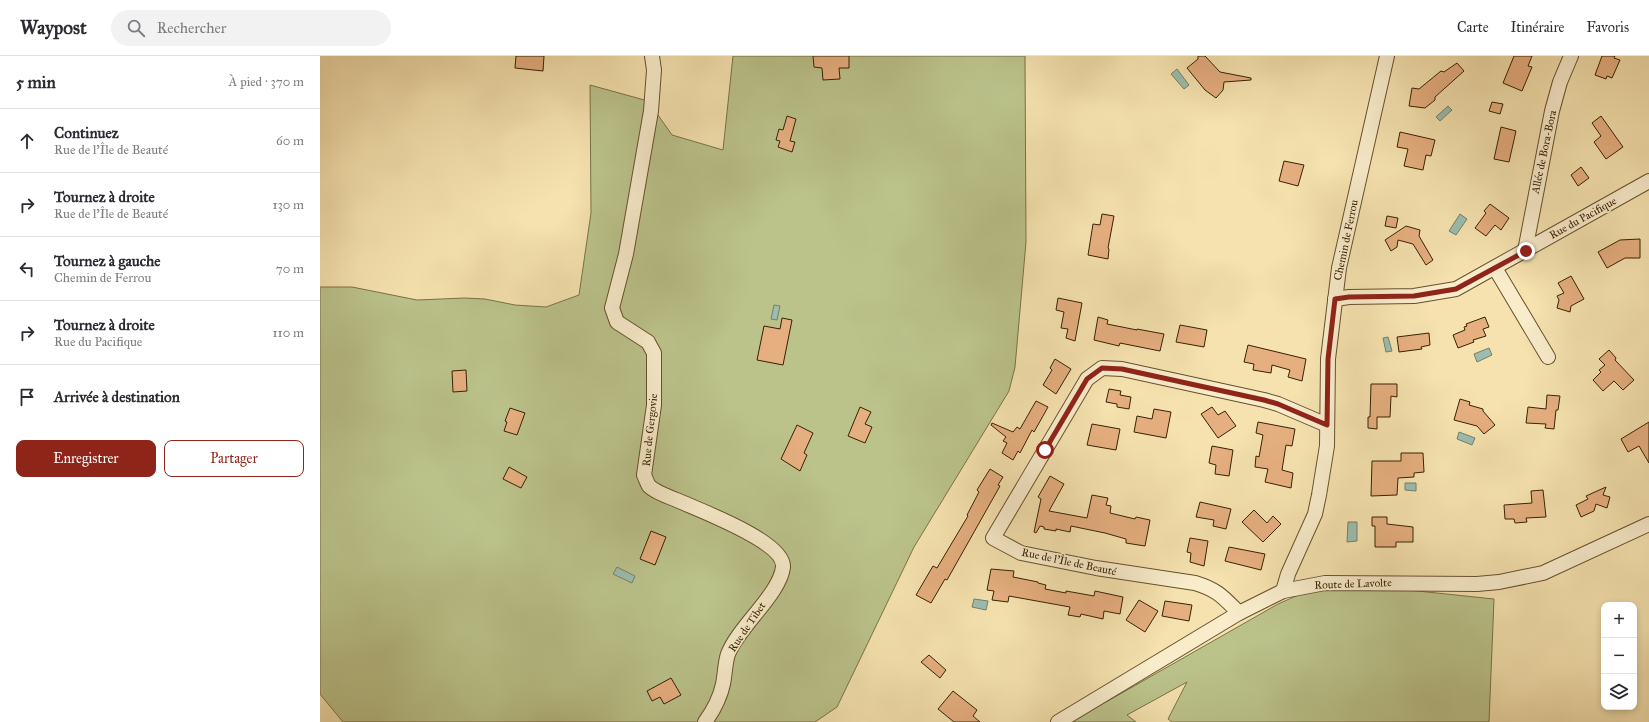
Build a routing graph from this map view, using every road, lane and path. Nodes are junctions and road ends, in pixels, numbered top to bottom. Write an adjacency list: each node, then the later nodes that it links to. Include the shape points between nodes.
1 (652, 56): 12 (street, Rue de Gergovie, via 652,111 626,254 612,308 617,322 648,342 654,353 654,405 644,475 650,486 660,493 735,526 772,548 783,565)
2 (1387, 56): 7 (street, Chemin de Ferrou, via 1346,234)
3 (1571, 56): 5 (street, Allée de Bora-Bora, via 1552,111)
4 (1649, 181): 5 (street, Rue du Pacifique)
5 (1526, 251): 6 (street, Rue du Pacifique)
6 (1495, 268): 7 (street, Rue du Pacifique, via 1456,289 1414,296); 8 (street)
7 (1335, 299): 9 (street, Chemin de Ferrou, via 1328,359)
8 (1548, 357)
9 (1327, 425): 11 (street, Chemin de Ferrou, via 1327,446 1315,514); 15 (street, Rue de l'Île de Beauté, via 1264,400 1122,369 1102,368 1087,379 993,538 1021,553 1203,585 1220,594)
10 (1649, 524): 13 (street, Route de Lavolte, via 1543,573 1499,582 1325,583)
11 (1295, 558): 13 (street, via 1299,578); 14 (street, Chemin de Ferrou)
12 (781, 579): 16 (street, Rue de Tibet, via 728,654 722,686 714,709)
13 (1307, 586): 14 (street, Route de Lavolte)
14 (1283, 591): 15 (street, Route de Lavolte)
15 (1239, 613): 17 (street, Route de Lavolte)
16 (705, 722)
17 (1058, 722)

